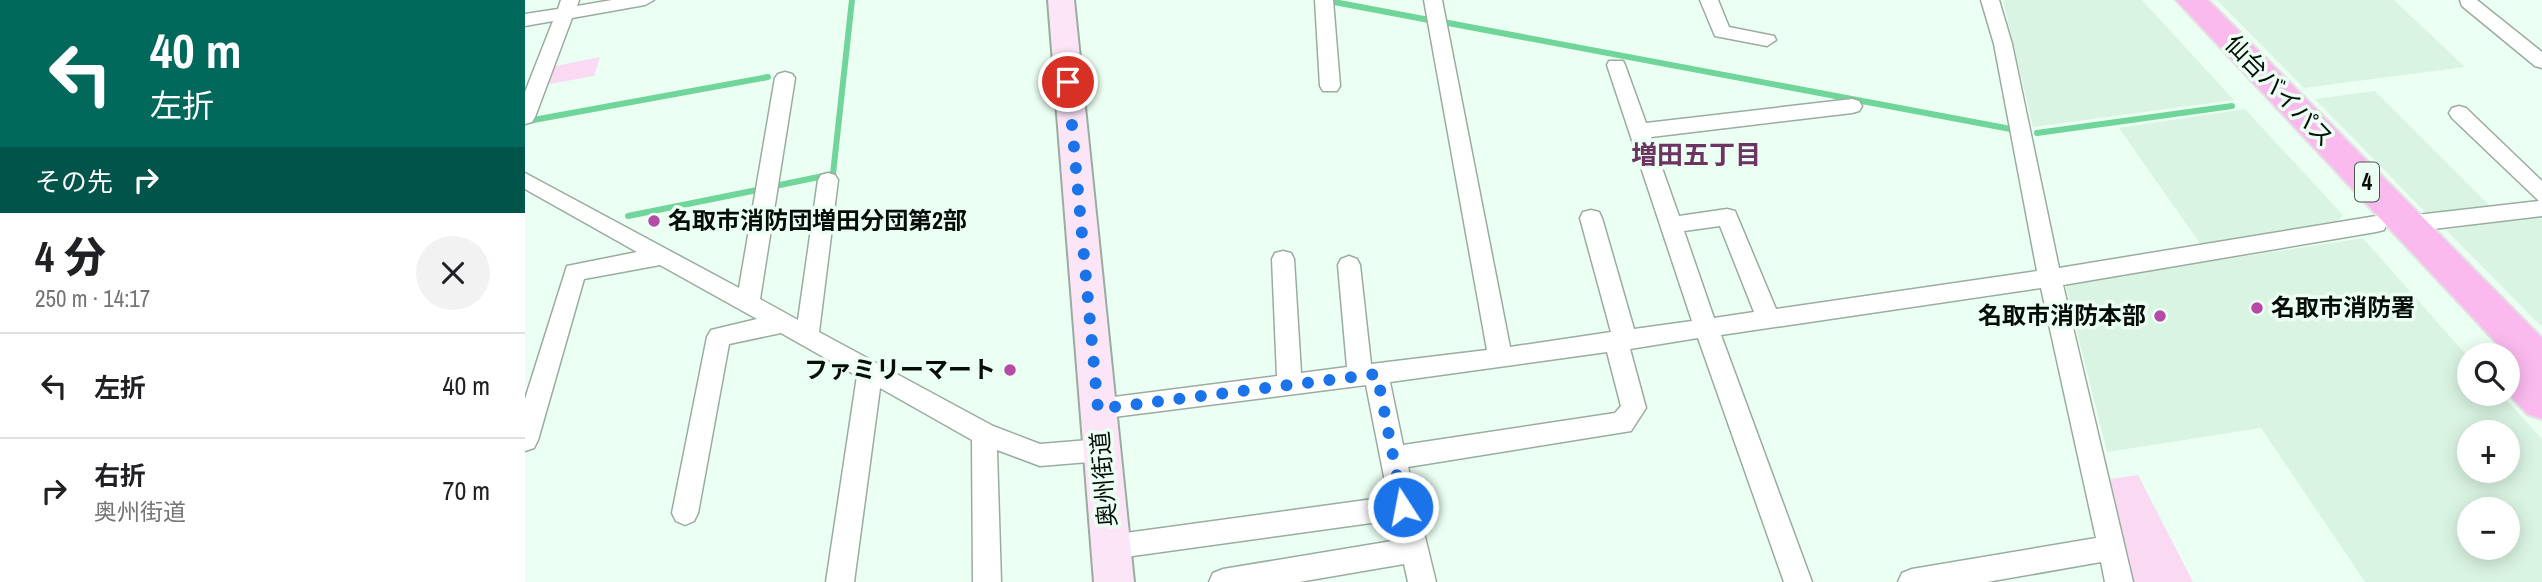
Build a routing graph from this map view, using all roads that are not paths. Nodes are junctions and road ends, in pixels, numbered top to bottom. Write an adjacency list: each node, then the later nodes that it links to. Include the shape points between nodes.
1 (645, 0): 10 (street)
2 (1061, 0): 46 (main road, 奥州街道)
3 (1324, 0): 16 (street)
4 (1433, 0): 39 (street)
5 (1709, 0): 12 (street, via 1722,32)
6 (1990, 0): 31 (street)
7 (2166, 0): 26 (highway, 仙台バイパス / 4)
8 (2191, 0): 26 (highway, 仙台バイパス / 4)
9 (2468, 2): 13 (street)
10 (568, 7): 11 (street); 19 (street)
11 (525, 20)
12 (1767, 40)
13 (2542, 62)
14 (1616, 65): 20 (street)
15 (785, 78): 32 (street)
16 (1330, 86)
17 (1851, 106): 20 (street)
18 (2459, 113): 23 (street)
19 (525, 117)
20 (1640, 131): 27 (street)
21 (525, 180): 28 (street)
22 (828, 180): 36 (street)
23 (2542, 194)
24 (2542, 208): 26 (street)
25 (1591, 218): 37 (street)
26 (2392, 224): 31 (street); 38 (highway, 仙台バイパス / 4); 40 (highway, 仙台バイパス / 4)
27 (1672, 225): 33 (street, via 1727,217); 35 (street)
28 (662, 256): 32 (street); 48 (street, via 575,272)
29 (1283, 259): 44 (street)
30 (1349, 265): 42 (street)
31 (2050, 278): 33 (street); 54 (street)
32 (748, 303): 34 (street)
33 (1768, 318): 35 (street)
34 (783, 323): 36 (street); 52 (street, via 719,337)
35 (1706, 327): 37 (street); 61 (street)
36 (807, 336): 41 (street)
37 (1621, 340): 39 (street); 50 (street, via 1634,408 1622,423)
38 (2488, 343)
39 (1500, 358): 42 (street)
40 (2542, 364)
41 (870, 370): 47 (street); 56 (street)
42 (1369, 375): 44 (street); 50 (street)
43 (2520, 379): 45 (highway)
44 (1289, 383): 46 (street)
45 (2542, 402)
46 (1098, 409): 49 (main road, 奥州街道)
47 (984, 434): 49 (street, via 1040,454); 57 (street)
48 (525, 440)
49 (1101, 450): 53 (main road, 奥州街道)
50 (1393, 458): 51 (street)
51 (1403, 507): 53 (street); 55 (street)
52 (685, 513)
53 (1111, 547): 58 (main road, 奥州街道)
54 (2112, 548): 62 (street); 63 (street)
55 (1413, 550): 59 (street); 60 (street)
56 (841, 582)
57 (987, 582)
58 (1114, 582)
59 (1223, 582)
60 (1422, 582)
61 (1798, 582)
62 (1912, 582)
63 (2119, 582)

